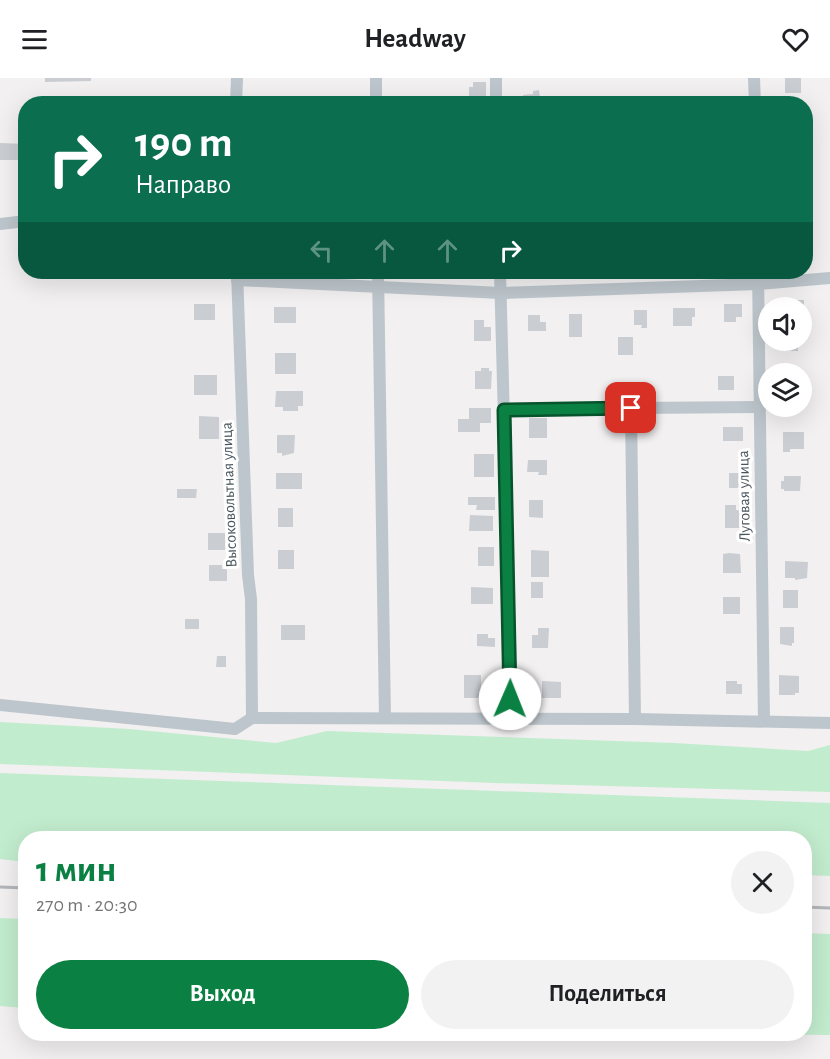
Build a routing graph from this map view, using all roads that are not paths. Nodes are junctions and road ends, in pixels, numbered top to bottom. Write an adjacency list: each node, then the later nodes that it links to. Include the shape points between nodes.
1 (237, 78): 5 (street)
2 (376, 78): 6 (street)
3 (496, 78): 7 (street)
4 (754, 78): 8 (street)
5 (236, 96)
6 (376, 96)
7 (496, 96)
8 (754, 96)
9 (18, 222): 10 (street)
10 (0, 224)
11 (813, 278): 12 (street)
12 (830, 278)
13 (237, 279): 27 (street, Высоковольтная улица, via 251,599)
14 (275, 279): 19 (street)
15 (378, 279): 19 (street)
16 (500, 279): 20 (street)
17 (741, 279): 20 (street)
18 (758, 279): 21 (street, Луговая улица)
19 (378, 287): 20 (street); 28 (street)
20 (501, 293): 24 (street)
21 (759, 363)
22 (758, 407): 23 (street)
23 (631, 408): 24 (street); 30 (street)
24 (504, 410): 29 (street)
25 (760, 417): 31 (street, Луговая улица)
26 (0, 705): 27 (street, via 235,729)
27 (252, 718): 28 (street)
28 (385, 718): 29 (street)
29 (509, 718): 30 (street)
30 (635, 719): 31 (street)
31 (764, 721): 32 (street)
32 (830, 723)

